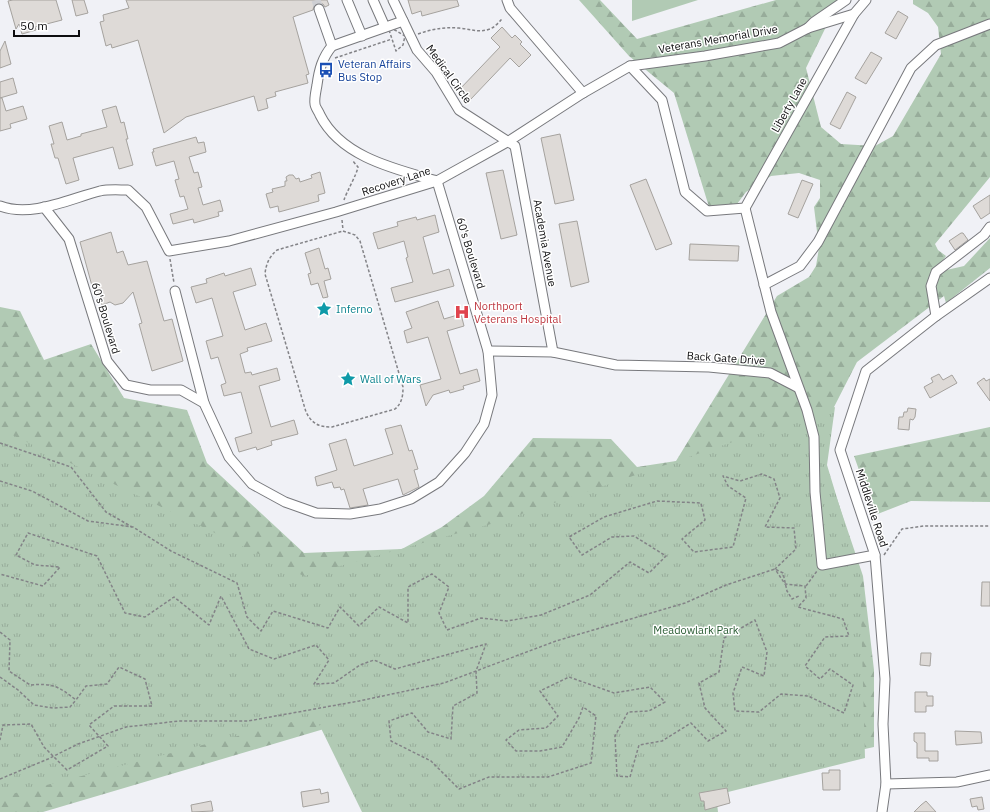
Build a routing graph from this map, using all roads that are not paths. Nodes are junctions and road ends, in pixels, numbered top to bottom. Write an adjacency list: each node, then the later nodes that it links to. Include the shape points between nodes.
1 (347, 0): 13 (street)
2 (373, 0): 11 (street)
3 (393, 0): 9 (street, Medical Circle)
4 (507, 0): 16 (street, via 510,8)
5 (846, 0): 12 (street, Veterans Memorial Drive)
6 (866, 0): 8 (street)
7 (319, 8): 14 (street)
8 (854, 14): 12 (street, Veterans Memorial Drive); 21 (street, Liberty Lane)
9 (403, 21): 11 (street); 17 (street, Medical Circle, via 417,50 436,72 459,110)
10 (990, 24): 24 (street, via 936,45 911,68 818,242 800,266)
11 (385, 27): 13 (street)
12 (808, 28): 15 (street, Veterans Memorial Drive, via 779,43)
13 (362, 36): 14 (street)
14 (332, 46): 18 (street, via 325,55 319,71 315,104 323,121 336,136 357,152 391,167)
15 (630, 66): 16 (street, Recovery Lane); 21 (street, via 662,100 685,192 707,211)
16 (583, 93): 17 (street, Recovery Lane)
17 (509, 141): 18 (street, Recovery Lane); 28 (street, Academia Avenue, via 515,146)
18 (437, 181): 20 (street, Recovery Lane, via 215,244 169,251 146,207 128,190 102,191); 27 (street, 60's Boulevard)
19 (0, 206): 20 (street, via 12,211)
20 (44, 207): 30 (street, 60's Boulevard, via 69,239 107,361 126,385 150,390 181,390)
21 (745, 208): 24 (street)
22 (990, 227): 26 (street, via 984,235 936,272 931,286)
23 (990, 278): 26 (street, Middleville Road)
24 (764, 285): 29 (street)
25 (175, 291): 30 (street)
26 (936, 316): 31 (street, Middleville Road, via 866,371 840,450)
27 (488, 351): 28 (street, Back Gate Drive); 30 (street, 60's Boulevard, via 492,395 484,424 466,453 438,482 417,496 373,510 350,514 316,513 285,502 252,484 229,457)
28 (553, 352): 29 (street, Back Gate Drive, via 616,365 709,367 770,374)
29 (797, 387): 31 (street, via 807,410 814,437 815,492 822,565)
30 (204, 403)
31 (875, 555): 33 (street, Middleville Road, via 884,655 883,724)
32 (990, 775): 33 (street, via 957,782)
33 (886, 784): 34 (street, Middleville Road)
34 (882, 812)

